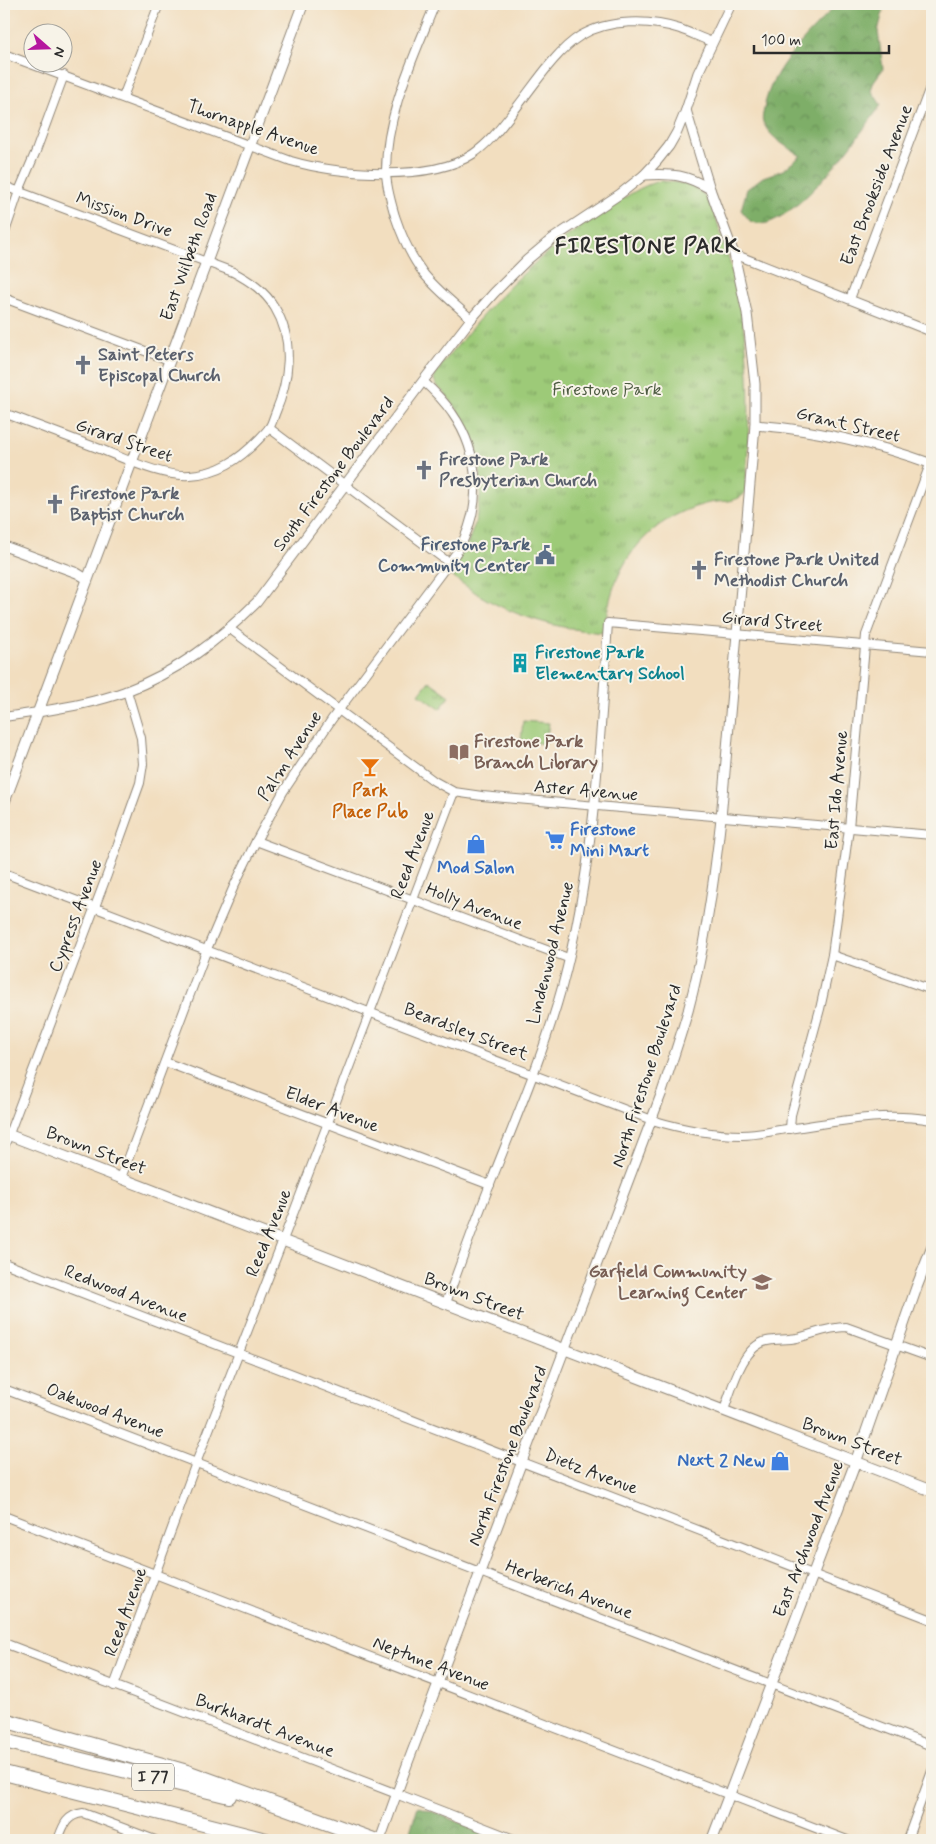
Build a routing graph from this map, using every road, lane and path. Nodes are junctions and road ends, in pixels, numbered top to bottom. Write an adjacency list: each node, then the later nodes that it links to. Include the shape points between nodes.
1 (160, 4): 9 (street)
2 (302, 4): 11 (main road, East Wilbeth Road)
3 (435, 4): 12 (street, via 397,103 389,137)
4 (731, 4): 5 (street, South Firestone Boulevard)
5 (712, 42): 10 (street, South Firestone Boulevard); 12 (street, Thornapple Avenue, via 681,29 631,23 598,28 580,35 561,52 496,132 473,154 434,169)
6 (4, 54): 7 (street, Thornapple Avenue)
7 (64, 76): 9 (street, Thornapple Avenue); 16 (street)
8 (932, 82): 21 (street, East Brookside Avenue)
9 (123, 97): 11 (street, Thornapple Avenue)
10 (686, 110): 13 (street, South Firestone Boulevard, via 669,146); 15 (street, North Firestone Boulevard)
11 (248, 145): 12 (street, Thornapple Avenue, via 304,165 334,171); 19 (main road, East Wilbeth Road)
12 (386, 173): 22 (street, via 399,227 412,254 434,285)
13 (644, 175): 15 (street, via 680,175); 22 (street, South Firestone Boulevard, via 552,239)
14 (4, 186): 16 (street, Mission Drive)
15 (710, 189): 18 (street, North Firestone Boulevard)
16 (19, 191): 17 (street); 19 (street, Mission Drive)
17 (4, 235)
18 (734, 254): 21 (street); 27 (street, North Firestone Boulevard, via 750,337)
19 (205, 262): 24 (main road, East Wilbeth Road); 28 (street, Mission Drive, via 233,272 260,289 281,321 286,336 288,366 281,401)
20 (4, 298): 24 (street)
21 (850, 299): 23 (street)
22 (471, 319): 25 (street, South Firestone Boulevard)
23 (932, 332)
24 (168, 360): 29 (main road, East Wilbeth Road)
25 (424, 381): 31 (street, South Firestone Boulevard); 33 (street, Palm Avenue, via 458,422 474,466 472,517 461,545)
26 (4, 413): 29 (street, Girard Street)
27 (755, 425): 30 (street, Grant Street, via 849,438); 37 (street, North Firestone Boulevard)
28 (269, 428): 29 (street, Girard Street, via 242,456 218,470 176,475); 31 (street)
29 (131, 461): 34 (main road, East Wilbeth Road)
30 (932, 462): 38 (street, East Ido Avenue)
31 (345, 486): 33 (street); 36 (street, South Firestone Boulevard, via 272,584)
32 (4, 546): 34 (street)
33 (448, 562): 41 (street, Palm Avenue)
34 (87, 579): 42 (main road, East Wilbeth Road)
35 (608, 623): 37 (street, Girard Street); 46 (street, Lindenwood Avenue)
36 (230, 629): 40 (street, South Firestone Boulevard, via 182,663); 41 (street, Aster Avenue)
37 (736, 634): 38 (street, Girard Street); 47 (street, North Firestone Boulevard)
38 (865, 645): 39 (street, Girard Street); 48 (street, East Ido Avenue)
39 (932, 651)
40 (127, 691): 42 (street, South Firestone Boulevard); 53 (street, Cypress Avenue, via 141,738 143,764 134,803)
41 (339, 709): 44 (street, Aster Avenue, via 434,781); 50 (street, Palm Avenue, via 283,792)
42 (38, 712): 43 (street, South Firestone Boulevard); 45 (main road, East Wilbeth Road)
43 (4, 717)
44 (454, 792): 46 (street, Aster Avenue); 52 (street, Reed Avenue)
45 (4, 803)
46 (594, 806): 47 (street, Aster Avenue); 56 (street, Lindenwood Avenue, via 583,890)
47 (721, 818): 48 (street, Aster Avenue); 61 (street, North Firestone Boulevard, via 712,897 696,975 678,1045)
48 (849, 828): 49 (street, Aster Avenue); 55 (street, East Ido Avenue)
49 (932, 836)
50 (256, 841): 52 (street, Holly Avenue); 54 (street, Palm Avenue)
51 (4, 872): 53 (street, Beardsley Street)
52 (412, 900): 56 (street, Holly Avenue); 58 (street, Reed Avenue)
53 (95, 907): 54 (street, Beardsley Street); 65 (street, Cypress Avenue)
54 (207, 950): 58 (street, Beardsley Street); 59 (street, Palm Avenue)
55 (832, 955): 57 (street); 64 (street, East Ido Avenue)
56 (568, 958): 60 (street, Lindenwood Avenue, via 554,1014)
57 (932, 990)
58 (370, 1012): 60 (street, Beardsley Street); 63 (street, Reed Avenue)
59 (165, 1062): 63 (street, Elder Avenue); 67 (street, Palm Avenue)
60 (533, 1074): 61 (street, Beardsley Street); 68 (street, Lindenwood Avenue)
61 (652, 1120): 64 (street, Beardsley Street, via 715,1134 744,1135); 74 (street, North Firestone Boulevard)
62 (932, 1120): 64 (street, Beardsley Street, via 876,1116)
63 (327, 1124): 68 (street, Elder Avenue); 69 (street, Reed Avenue)
64 (790, 1129)
65 (6, 1134): 66 (street, Cypress Avenue); 67 (main road, Brown Street)
66 (4, 1147)
67 (121, 1178): 69 (main road, Brown Street)
68 (490, 1185): 72 (street, Lindenwood Avenue)
69 (282, 1240): 72 (main road, Brown Street); 75 (street, Reed Avenue)
70 (932, 1248): 73 (main road, East Archwood Avenue)
71 (4, 1263): 75 (street, Redwood Avenue)
72 (446, 1302): 74 (main road, Brown Street)
73 (897, 1345): 76 (street); 78 (street, via 846,1327 833,1327 796,1339 765,1341 753,1346 745,1356); 79 (main road, East Archwood Avenue)
74 (566, 1350): 78 (main road, Brown Street); 81 (street, North Firestone Boulevard)
75 (238, 1354): 80 (street, Reed Avenue); 81 (street, Dietz Avenue)
76 (932, 1358)
77 (4, 1389): 80 (street, Oakwood Avenue)
78 (724, 1410): 79 (main road, Brown Street)
79 (856, 1461): 82 (main road, Brown Street); 85 (main road, East Archwood Avenue)
80 (196, 1462): 84 (street, Herberich Avenue); 86 (street, Reed Avenue)
81 (522, 1462): 84 (street, North Firestone Boulevard); 85 (street, Dietz Avenue)
82 (932, 1491)
83 (4, 1516): 86 (street, Neptune Avenue)
84 (481, 1572): 89 (street, North Firestone Boulevard); 90 (street, Herberich Avenue)
85 (813, 1574): 87 (street, Dietz Avenue); 90 (main road, East Archwood Avenue)
86 (155, 1575): 89 (street, Neptune Avenue); 91 (street, Reed Avenue)
87 (932, 1620)
88 (4, 1643): 91 (street, Burkhardt Avenue)
89 (439, 1684): 99 (street, North Firestone Boulevard); 100 (street, Neptune Avenue)
90 (771, 1684): 94 (street, Herberich Avenue); 100 (main road, East Archwood Avenue)
91 (114, 1686): 99 (street, Burkhardt Avenue)
92 (4, 1720): 101 (highway, via 187,1772)
93 (4, 1741): 101 (highway, I 77)
94 (932, 1746)
95 (932, 1771): 110 (street)
96 (4, 1774): 98 (highway, I 77)
97 (4, 1782): 98 (highway, via 46,1791)
98 (63, 1789): 104 (highway, I 77)
99 (397, 1794): 106 (street, North Firestone Boulevard); 107 (street, Burkhardt Avenue)
100 (729, 1794): 108 (main road, East Archwood Avenue); 109 (street, Neptune Avenue)
101 (303, 1814): 105 (highway, I 77)
102 (58, 1840): 103 (street, via 64,1824 72,1816 83,1813)
103 (155, 1840)
104 (266, 1840)
105 (374, 1840)
106 (380, 1840)
107 (515, 1840)
108 (712, 1840)
109 (847, 1840)
110 (907, 1840)

